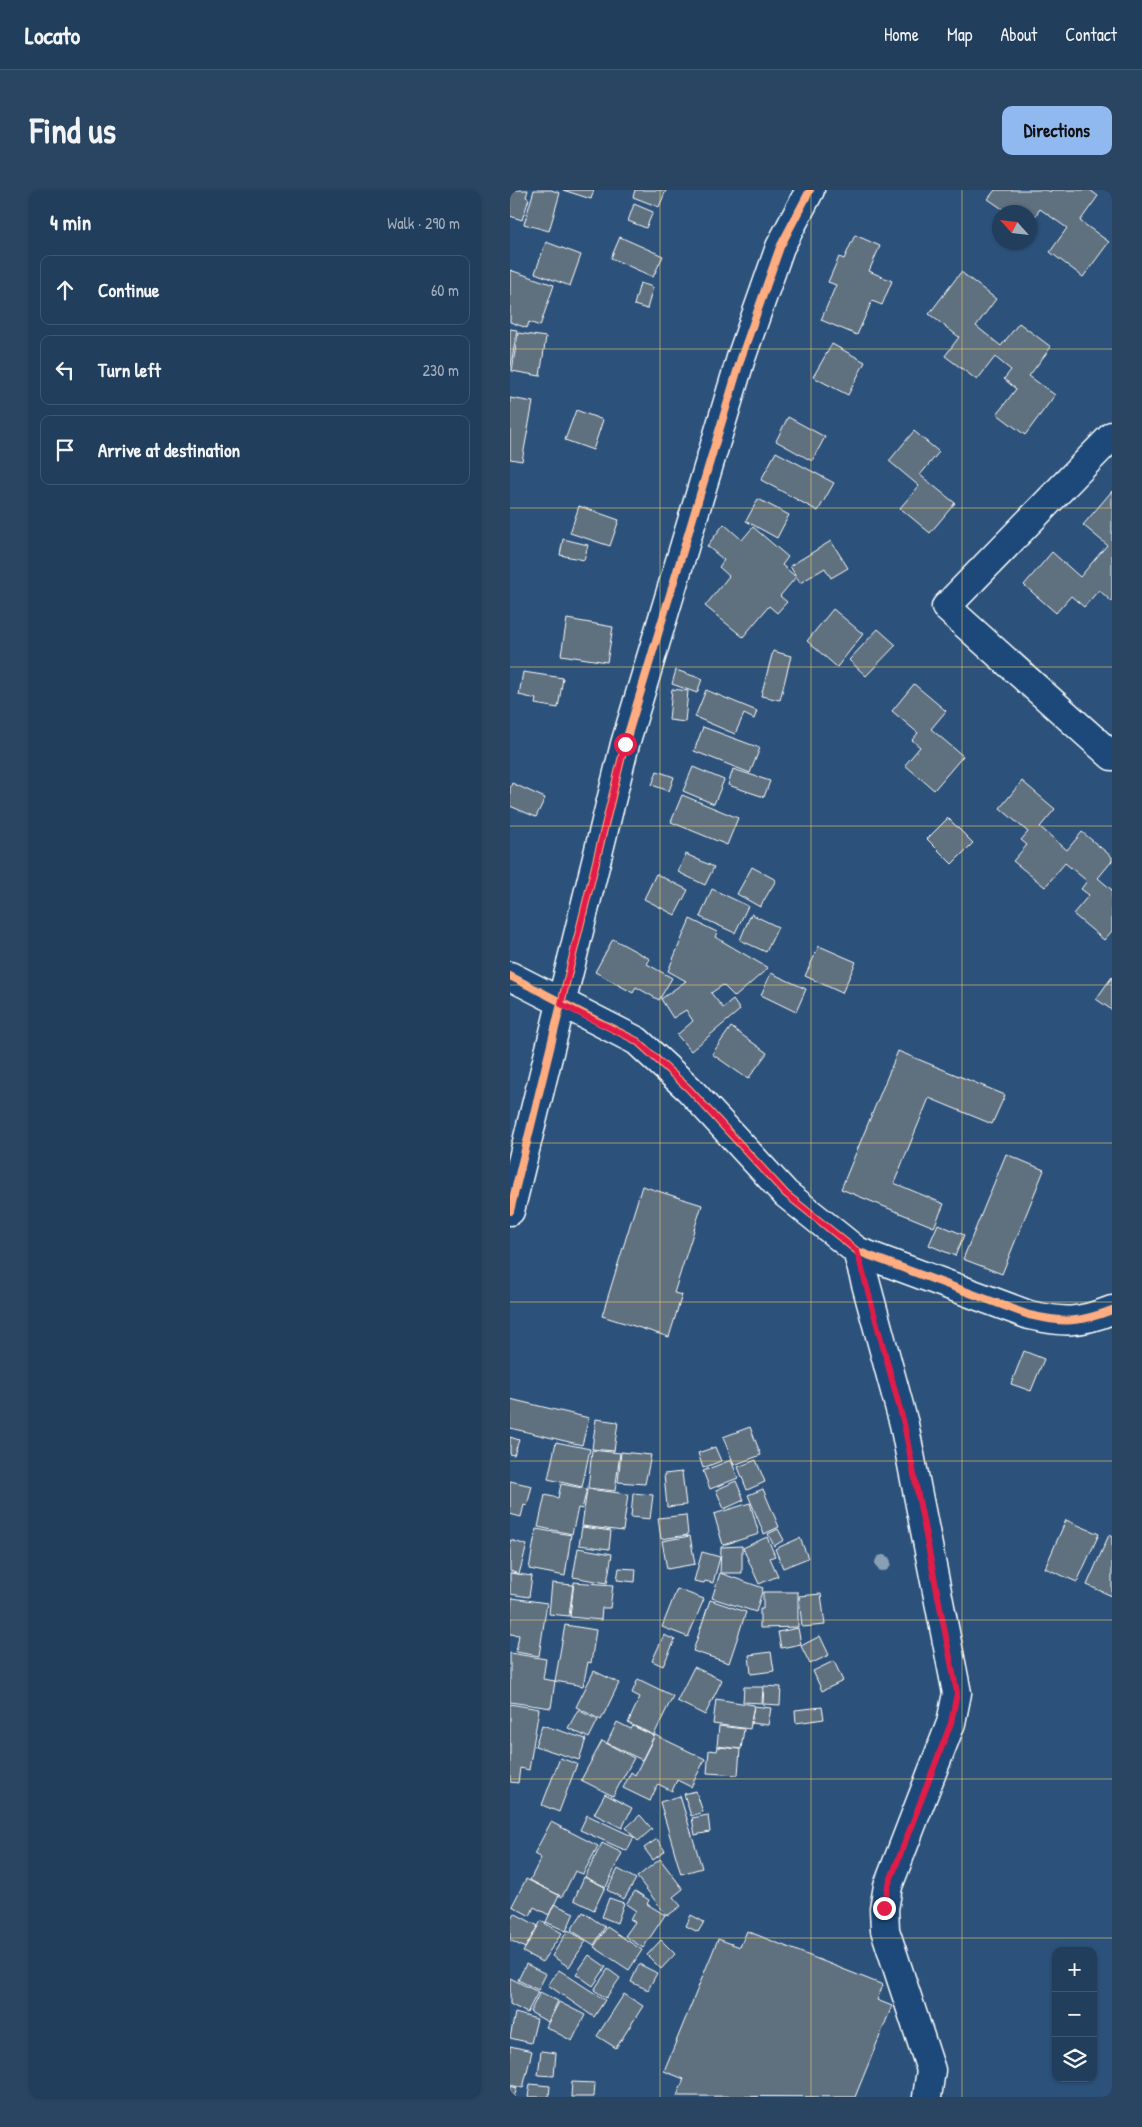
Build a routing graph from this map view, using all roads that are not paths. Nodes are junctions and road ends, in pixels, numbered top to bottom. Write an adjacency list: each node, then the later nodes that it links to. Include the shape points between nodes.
1 (810, 190): 5 (street, via 780,247 742,358 625,744)
2 (1112, 436): 3 (street, via 946,607)
3 (1112, 756)
4 (510, 976): 5 (street)
5 (561, 1004): 6 (street); 7 (street, via 637,1041 689,1089 786,1194)
6 (510, 1211)
7 (857, 1251): 8 (street, via 1036,1317 1058,1322 1089,1319); 9 (street, via 904,1424 957,1693 951,1723 888,1886 884,1908 885,1930 931,2070)
8 (1112, 1310)
9 (927, 2097)

